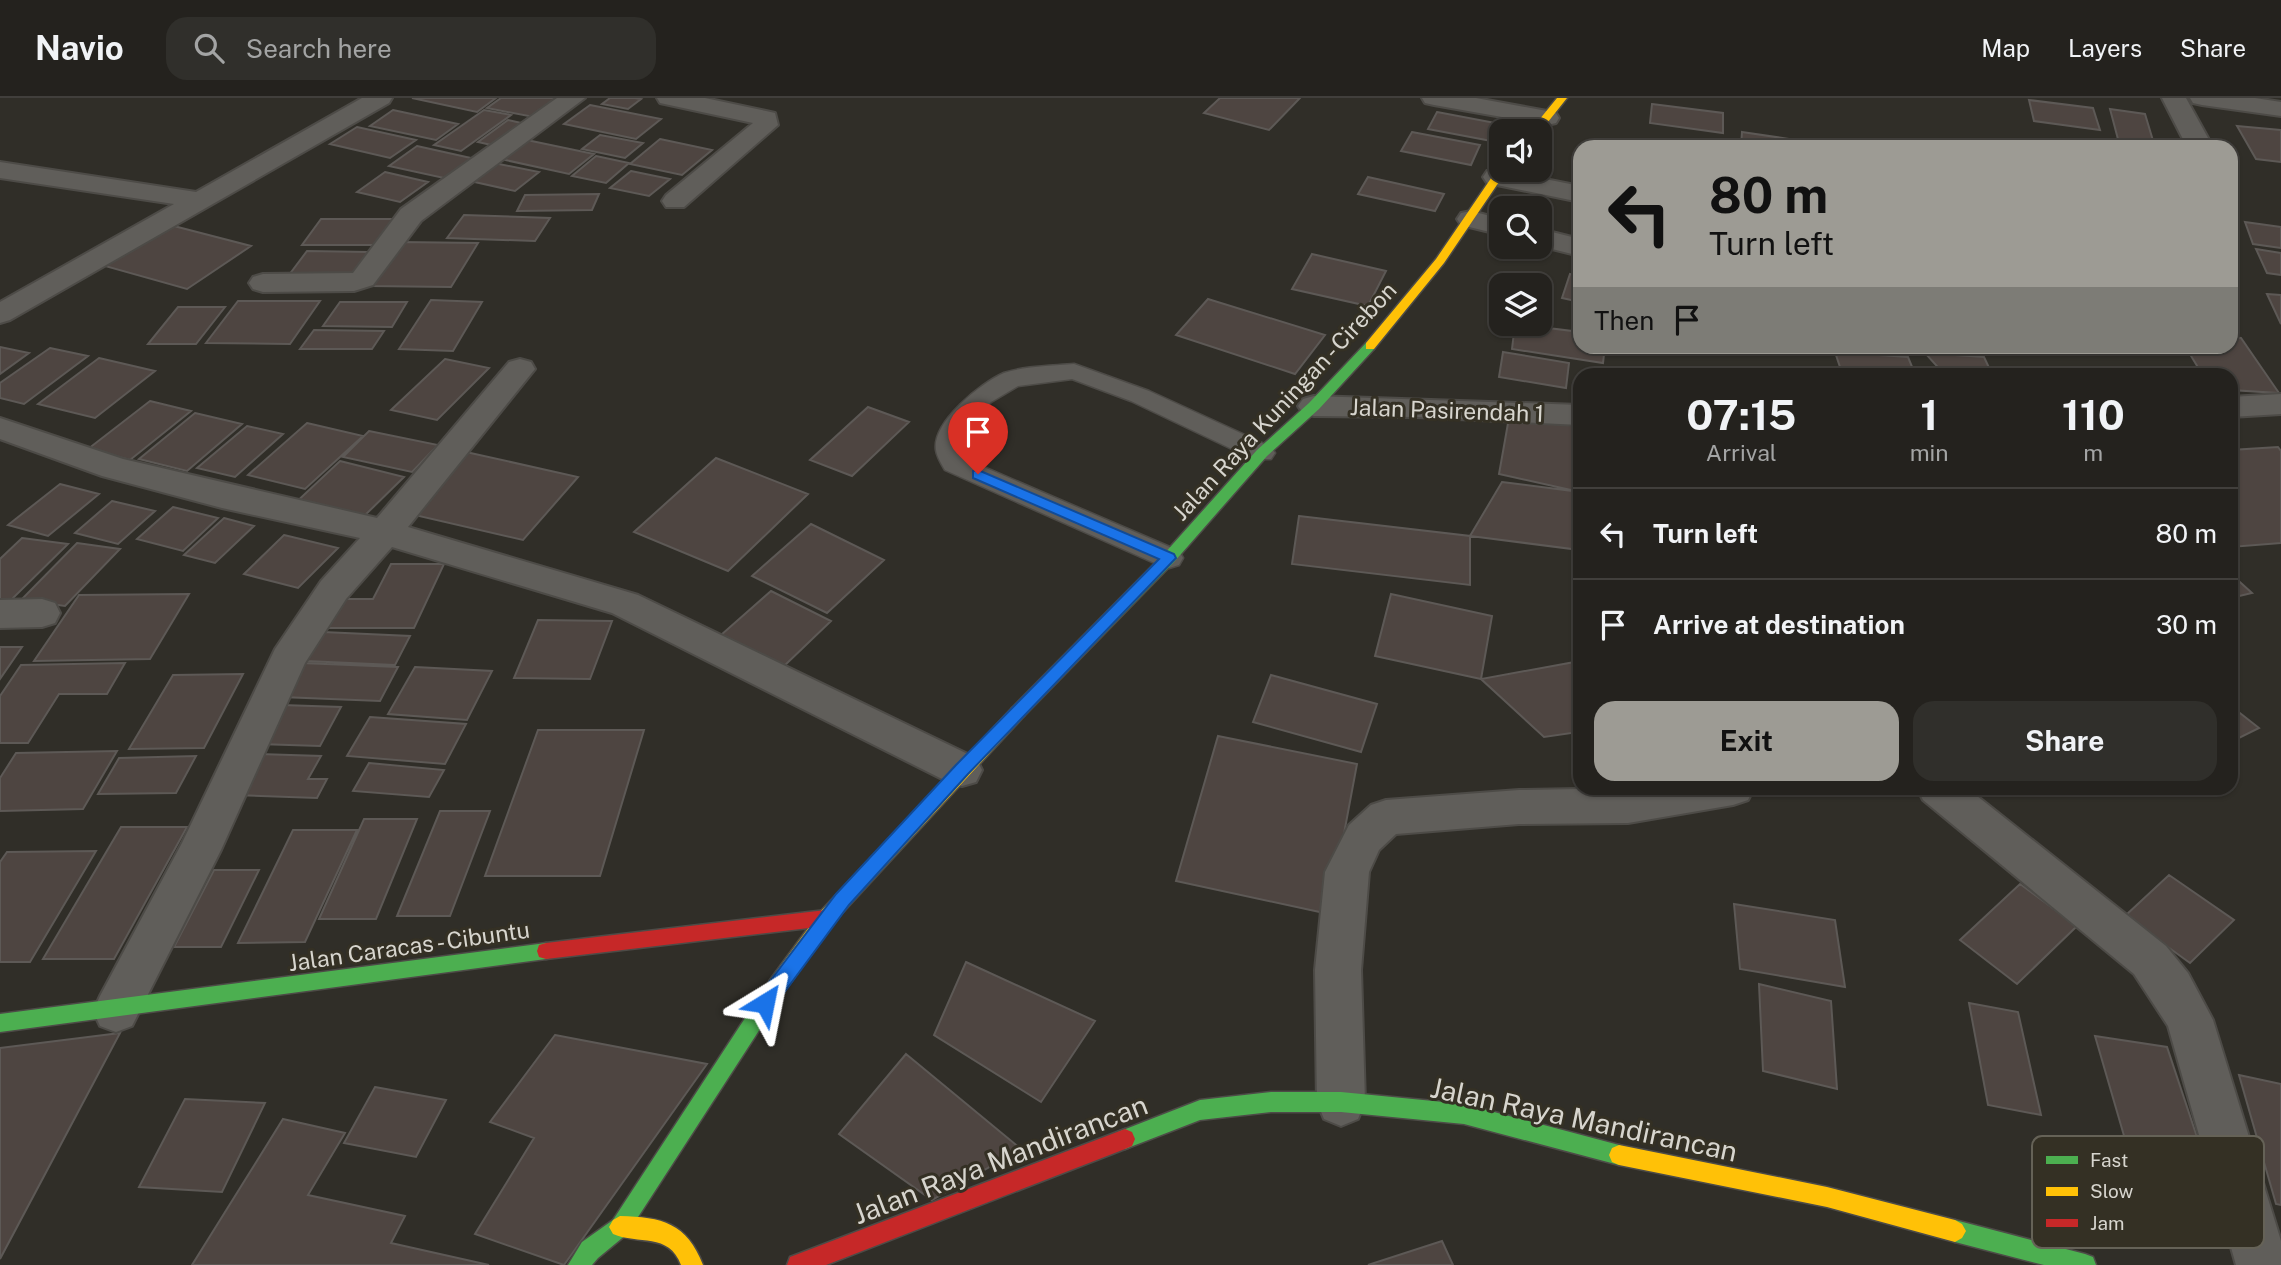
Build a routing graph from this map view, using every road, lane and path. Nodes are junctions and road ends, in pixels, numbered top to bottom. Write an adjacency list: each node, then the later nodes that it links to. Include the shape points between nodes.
1 (380, 98): 14 (street)
2 (573, 98): 20 (street, via 411,215 363,279)
3 (669, 98): 15 (street, via 766,118 758,132)
4 (1434, 98): 8 (street)
5 (2175, 98): 9 (street)
6 (2202, 98): 7 (street)
7 (2281, 108)
8 (1548, 116)
9 (2196, 140)
10 (0, 170): 14 (street)
11 (1494, 182): 16 (main road, Jalan Raya Kuningan - Cirebon)
12 (1534, 182): 13 (street)
13 (1573, 192)
14 (199, 200): 21 (street)
15 (676, 201)
16 (1471, 219): 17 (street); 24 (main road, Jalan Raya Kuningan - Cirebon, via 1406,307)
17 (1489, 224)
18 (1552, 240): 19 (street)
19 (1573, 246)
20 (263, 283)
21 (0, 314)
22 (520, 369): 29 (street)
23 (2281, 404): 25 (street)
24 (1314, 406): 26 (street, Jalan Pasirendah 1); 28 (main road, Jalan Raya Kuningan - Cirebon)
25 (2238, 407)
26 (1573, 415)
27 (0, 428): 29 (street, via 114,468)
28 (1262, 453): 30 (main road, Jalan Raya Kuningan - Cirebon); 30 (lane, via 1074,371 1012,379 982,397 954,427 948,449 954,464)
29 (385, 532): 33 (street, via 625,604); 37 (street, via 339,581 300,640)
30 (1169, 558): 33 (main road, Jalan Raya Kuningan - Cirebon)
31 (41, 612): 32 (street)
32 (0, 614)
33 (962, 770): 36 (main road, Jalan Raya Kuningan - Cirebon)
34 (1692, 795): 39 (street, via 1628,806 1519,807 1386,817 1364,838 1347,872 1338,970)
35 (1947, 795): 40 (street, via 2150,960 2190,1020)
36 (826, 918): 37 (main road, Jalan Caracas - Cibuntu, via 673,933); 41 (main road, Jalan Raya Kuningan - Cirebon, via 750,1024)
37 (117, 1011): 38 (main road, Jalan Caracas - Cibuntu)
38 (0, 1023)
39 (1341, 1102): 45 (main road, Jalan Raya Mandirancan, via 1271,1102 1200,1110); 46 (main road, Jalan Raya Mandirancan, via 1464,1114 1635,1159 1826,1197)
40 (2224, 1136)
41 (620, 1227): 43 (main road, Jalan Raya Kuningan - Cirebon, via 590,1250); 44 (main road, via 654,1227 679,1238)
42 (2257, 1248): 47 (street)
43 (579, 1265)
44 (692, 1265)
45 (798, 1265)
46 (2085, 1265)
47 (2262, 1265)

